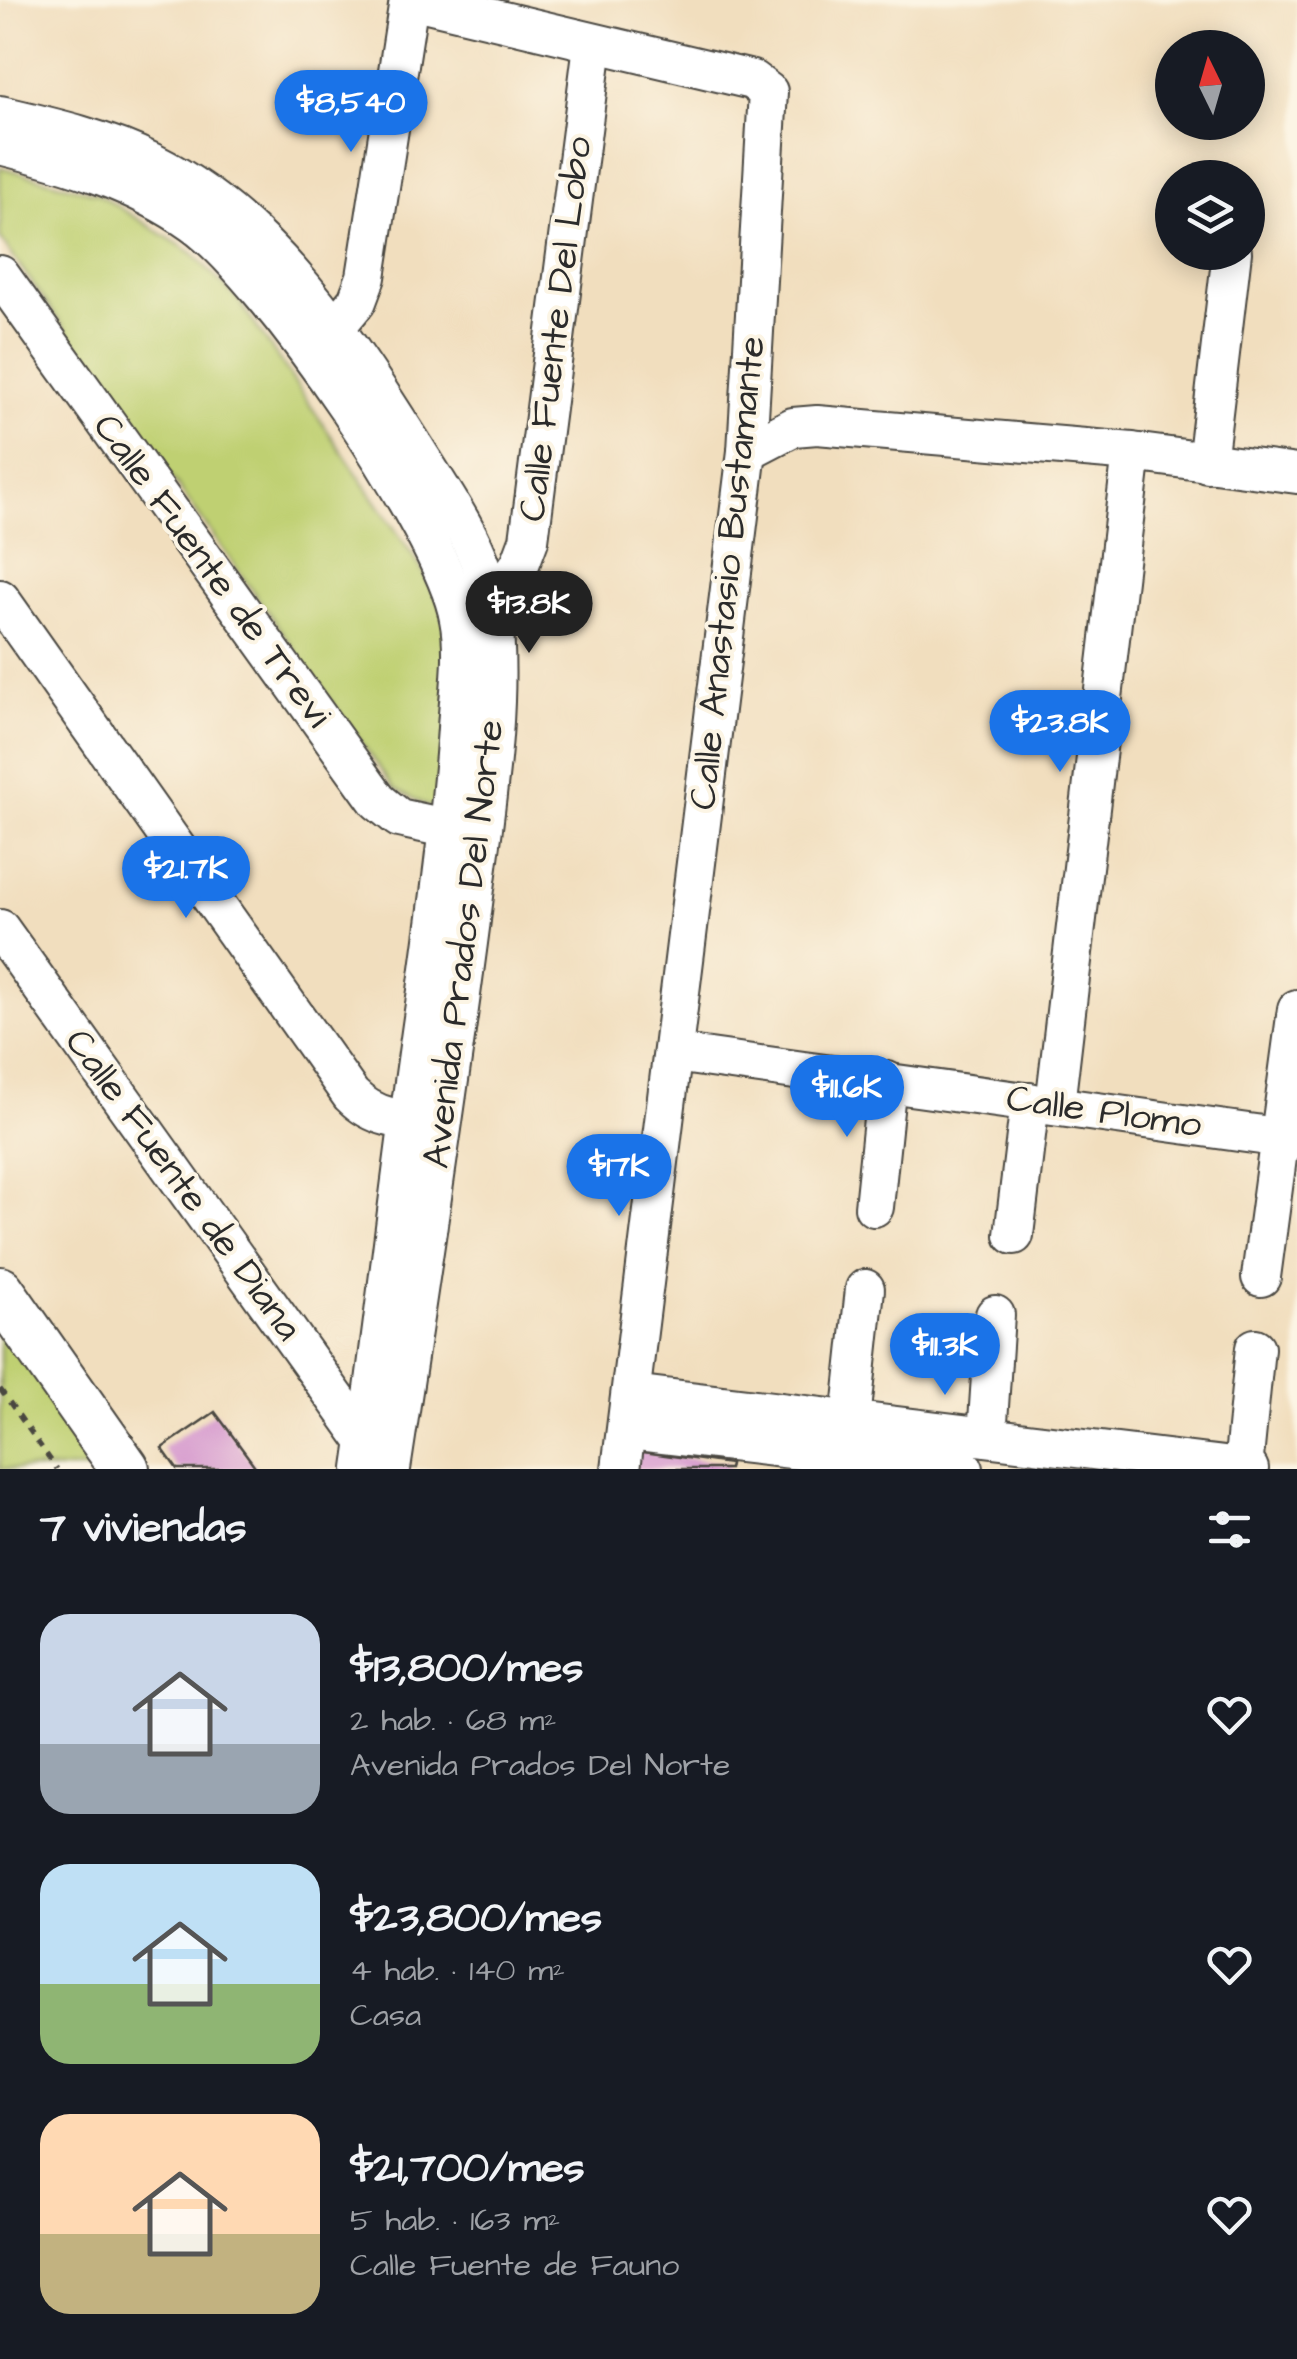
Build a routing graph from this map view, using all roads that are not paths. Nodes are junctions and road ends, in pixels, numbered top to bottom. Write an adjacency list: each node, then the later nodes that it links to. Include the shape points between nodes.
1 (412, 0): 2 (street); 7 (street, via 366,277 358,300)
2 (594, 45): 9 (street, Calle Anastasio Bustamante, via 752,80 768,92); 14 (street, Calle Fuente Del Lobo, via 529,540)
3 (0, 115): 7 (street, Avenida Prados Del Norte, via 93,139 153,163 211,199 264,240)
4 (0, 145): 8 (street, via 88,169 194,224 244,268)
5 (1230, 270): 11 (street)
6 (0, 275): 15 (street, Calle Fuente de Trevi, via 378,801 399,818)
7 (333, 330): 8 (street, Avenida Prados Del Norte)
8 (368, 408): 14 (street, Avenida Prados Del Norte, via 454,512); 15 (street, via 452,586 460,624)
9 (746, 452): 10 (street, via 792,427 817,424); 18 (street, Calle Anastasio Bustamante)
10 (1132, 452): 11 (street); 20 (street)
11 (1207, 462): 12 (street)
12 (1297, 474)
13 (0, 599): 21 (street, via 350,1095 366,1110)
14 (492, 604): 22 (street, Avenida Prados Del Norte, via 495,666 482,828)
15 (450, 829): 21 (street)
16 (0, 929): 34 (street, Calle Fuente de Diana)
17 (1297, 1008): 23 (street)
18 (674, 1053): 19 (street, Calle Plomo); 31 (street, Calle Anastasio Bustamante)
19 (887, 1081): 20 (street, Calle Plomo); 24 (street)
20 (1042, 1104): 23 (street, Calle Plomo); 25 (street)
21 (408, 1120): 22 (street); 34 (street)
22 (445, 1121): 34 (street, Avenida Prados Del Norte)
23 (1288, 1138): 26 (street)
24 (874, 1206)
25 (1014, 1235)
26 (1261, 1278)
27 (866, 1290): 32 (street)
28 (0, 1291): 35 (main road)
29 (994, 1315): 33 (street)
30 (1255, 1348): 38 (street)
31 (630, 1412): 32 (street); 36 (street, Calle Anastasio Bustamante); 37 (street)
32 (852, 1420): 33 (street)
33 (987, 1437): 38 (street)
34 (374, 1460)
35 (125, 1469)
36 (621, 1469)
37 (964, 1469)
38 (1246, 1469)

